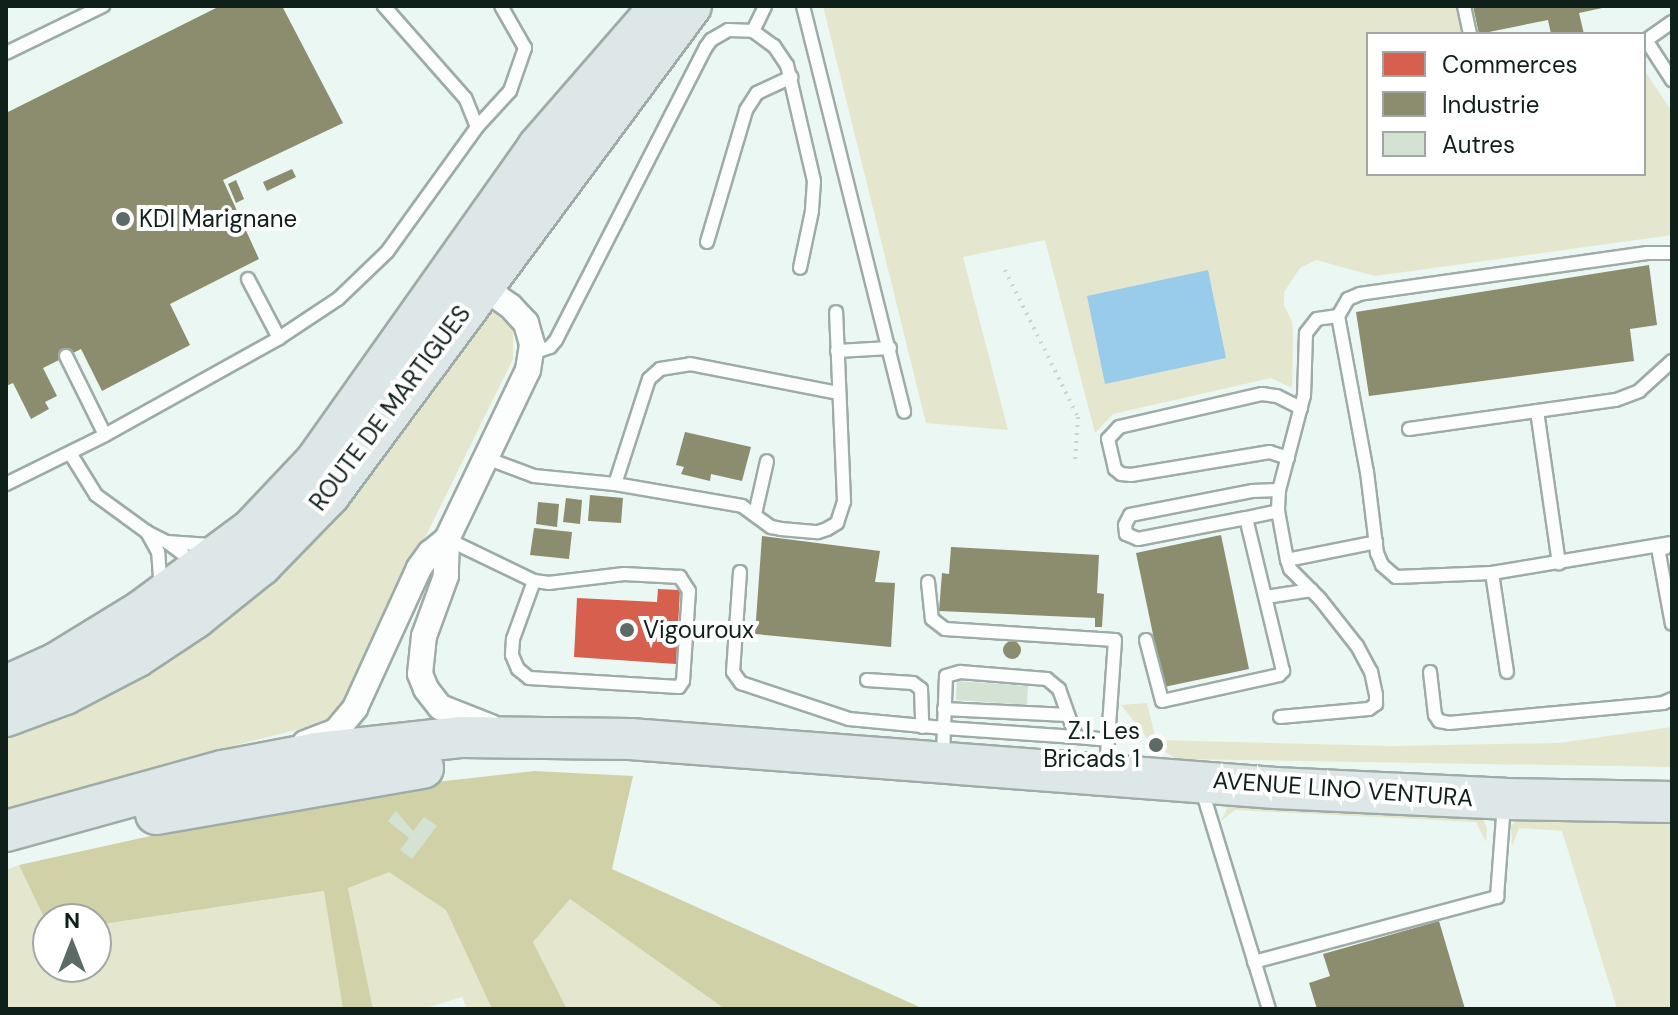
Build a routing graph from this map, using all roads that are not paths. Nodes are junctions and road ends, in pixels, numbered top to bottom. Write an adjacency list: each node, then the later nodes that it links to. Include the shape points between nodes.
1 (103, 6): 14 (lane)
2 (384, 6): 17 (lane, via 465,98)
3 (501, 6): 17 (lane, via 525,48 510,91)
4 (660, 6): 18 (main road, ROUTE DE MARTIGUES, via 538,147)
5 (691, 6): 23 (main road, ROUTE DE MARTIGUES)
6 (765, 6): 10 (lane)
7 (803, 6): 27 (lane)
8 (1464, 6): 11 (lane)
9 (1672, 22): 12 (lane)
10 (753, 31): 15 (lane, via 782,55); 29 (lane, via 728,30 711,40 556,340)
11 (1470, 32)
12 (1646, 40)
13 (1646, 42): 16 (lane)
14 (6, 53)
15 (791, 77): 19 (lane, via 757,93 746,110); 21 (lane, via 814,181)
16 (1672, 80)
17 (477, 127): 26 (lane, via 387,252 338,299)
18 (480, 228): 23 (street, via 473,272); 48 (main road, ROUTE DE MARTIGUES, via 316,461)
19 (707, 242)
20 (1672, 253): 25 (lane, via 1360,294 1348,299)
21 (800, 268)
22 (248, 279): 26 (lane)
23 (481, 286): 29 (street, via 526,323); 71 (main road, ROUTE DE MARTIGUES, via 329,495 261,565 136,657)
24 (836, 312): 28 (lane)
25 (1338, 316): 33 (lane, via 1317,319 1306,333); 52 (lane)
26 (279, 338): 37 (lane)
27 (890, 348): 28 (lane); 35 (lane)
28 (837, 351): 32 (lane)
29 (532, 353): 39 (street)
30 (66, 356): 37 (lane)
31 (1672, 361): 34 (lane, via 1639,391 1616,400)
32 (838, 393): 43 (lane, via 690,364 660,369 649,379); 46 (lane, via 844,501 837,523 818,532 781,529)
33 (1301, 408): 40 (lane); 40 (lane, via 1262,394 1119,427 1108,439 1121,474 1270,452)
34 (1537, 411): 36 (lane); 56 (lane)
35 (904, 412)
36 (1409, 429)
37 (105, 435): 38 (lane)
38 (70, 453): 42 (lane); 49 (lane, via 96,495)
39 (486, 458): 43 (lane, via 534,476); 50 (street)
40 (1288, 458): 44 (lane)
41 (767, 461): 46 (lane)
42 (6, 484)
43 (615, 484): 46 (lane, via 742,506)
44 (1279, 490): 45 (lane); 47 (lane, via 1130,515 1125,525 1126,534 1138,539)
45 (1278, 511): 47 (lane); 55 (lane)
46 (755, 514)
47 (1246, 518): 63 (lane)
48 (251, 530): 51 (lane, via 210,545); 61 (main road, ROUTE DE MARTIGUES)
49 (147, 532): 51 (lane); 65 (lane, via 158,552 160,578)
50 (447, 539): 59 (lane); 78 (street, via 446,576 419,657 426,689 440,707 458,717); 83 (street, via 419,568 346,721 322,737)
51 (167, 542): 61 (lane, via 184,555)
52 (1376, 542): 55 (lane); 58 (lane, via 1382,565 1396,577)
53 (1672, 546): 54 (lane)
54 (1658, 548): 56 (lane); 64 (lane)
55 (1287, 560): 62 (lane)
56 (1559, 563): 58 (lane)
57 (740, 572): 77 (lane, via 733,672 741,683 849,719)
58 (1492, 573): 68 (lane)
59 (534, 581): 59 (lane, via 512,655 529,678 679,687 689,591 680,577 624,574)
60 (928, 582): 81 (lane, via 932,619 945,629 1115,640)
61 (189, 587): 65 (main road, ROUTE DE MARTIGUES)
62 (1311, 590): 63 (lane); 76 (lane, via 1357,646 1371,672 1376,704 1369,709)
63 (1266, 597): 66 (lane, via 1283,663 1279,675 1162,701)
64 (1672, 624)
65 (135, 628): 70 (main road, ROUTE DE MARTIGUES); 71 (lane)
66 (1146, 640)
67 (1430, 672): 72 (lane, via 1435,715 1449,723)
68 (1507, 672)
69 (867, 680): 77 (lane, via 913,683 921,689)
70 (6, 686)
71 (65, 694): 75 (main road, ROUTE DE MARTIGUES)
72 (1672, 699)
73 (944, 709): 74 (lane, via 964,705); 74 (lane, via 946,676 1054,683); 80 (lane)
74 (1068, 715): 79 (lane)
75 (6, 716)
76 (1280, 717)
77 (922, 727): 80 (lane)
78 (538, 736): 82 (main road); 83 (main road, via 388,744)
79 (1076, 737): 80 (lane); 81 (lane)
80 (944, 747): 81 (main road); 82 (main road)
81 (1106, 758): 85 (main road)
82 (868, 759): 89 (main road, via 628,752 386,771 134,818)
83 (223, 771): 88 (main road)
84 (1672, 779): 85 (main road, AVENUE LINO VENTURA)
85 (1199, 780): 86 (main road, AVENUE LINO VENTURA); 90 (lane)
86 (1505, 799): 87 (main road, AVENUE LINO VENTURA); 90 (lane, via 1497,897)
87 (1672, 802)
88 (6, 831)
89 (6, 858)
90 (1254, 962): 91 (lane)
91 (1269, 1009)

